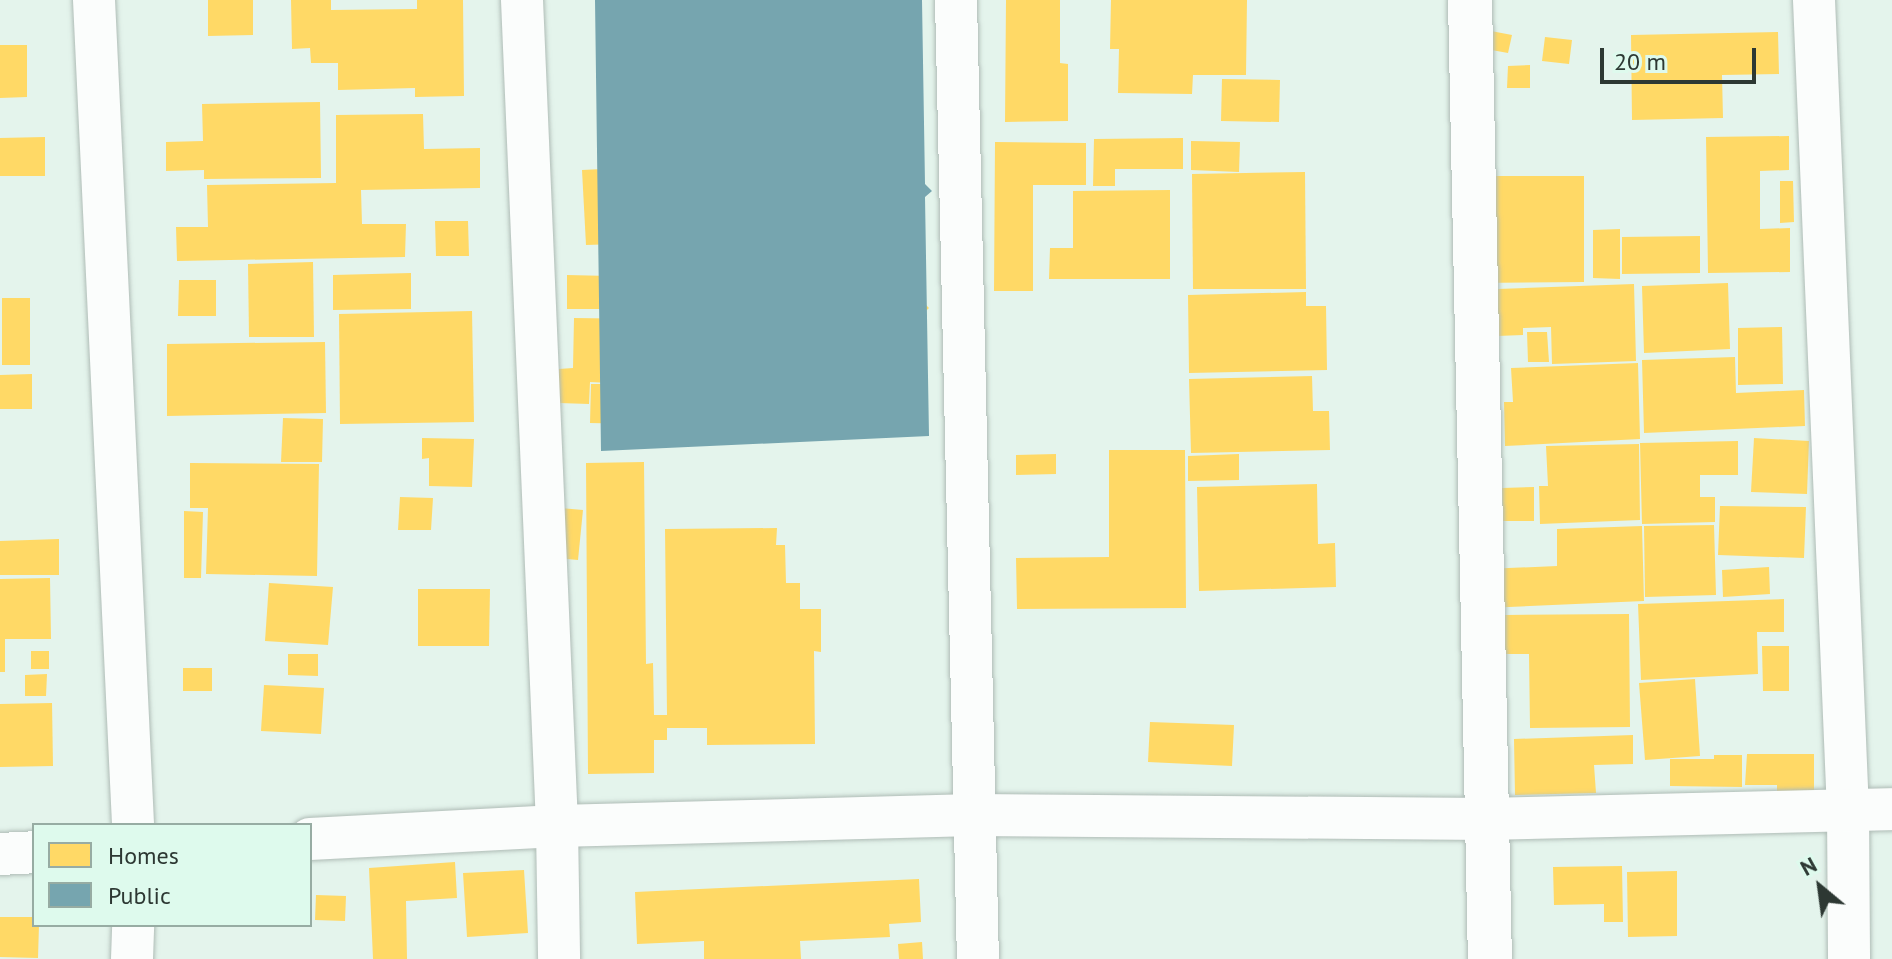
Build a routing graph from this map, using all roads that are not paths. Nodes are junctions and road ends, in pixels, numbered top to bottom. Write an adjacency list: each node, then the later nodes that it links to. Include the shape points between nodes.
1 (94, 0): 10 (street)
2 (522, 0): 11 (street)
3 (956, 0): 8 (street)
4 (1470, 0): 9 (street)
5 (1814, 0): 7 (street)
6 (1892, 809): 7 (street)
7 (1848, 810): 9 (street); 20 (street)
8 (974, 815): 9 (street); 11 (street); 18 (street)
9 (1487, 819): 19 (street)
10 (133, 823)
11 (557, 826): 12 (street); 17 (street)
12 (312, 839)
13 (32, 852): 14 (street)
14 (0, 854)
15 (133, 927): 16 (street)
16 (132, 959)
17 (559, 959)
18 (978, 959)
19 (1490, 959)
20 (1849, 959)

